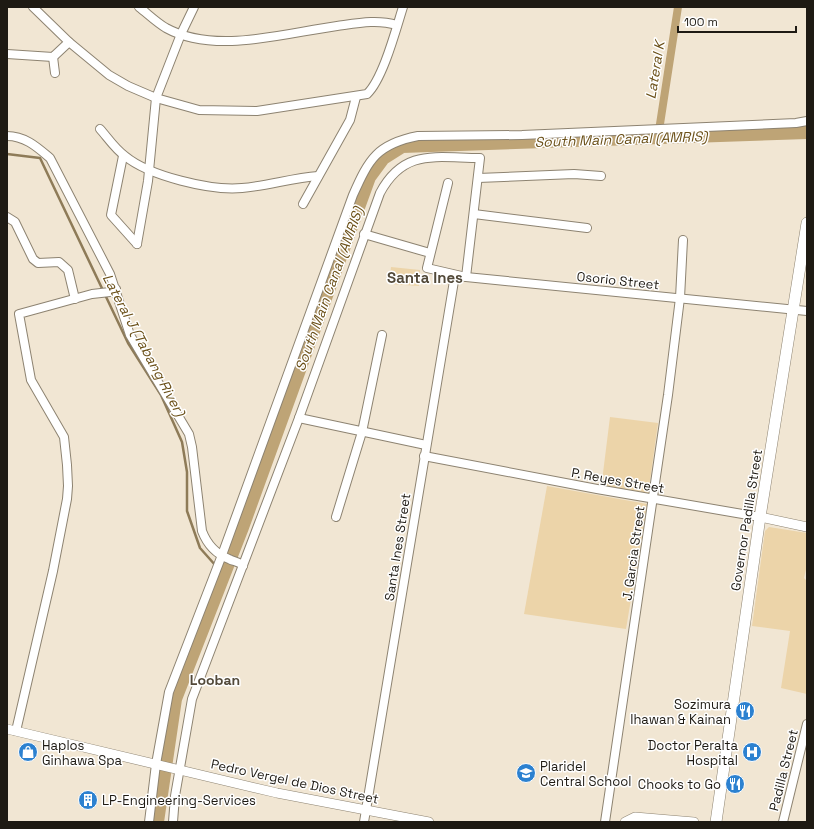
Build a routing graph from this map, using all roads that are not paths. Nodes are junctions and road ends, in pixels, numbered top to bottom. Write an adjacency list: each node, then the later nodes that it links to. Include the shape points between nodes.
1 (33, 7): 7 (street)
2 (139, 7): 6 (street, via 166,28)
3 (194, 7): 6 (street)
4 (403, 7): 5 (street)
5 (397, 25): 6 (street, via 372,21 255,39 216,42); 11 (street, via 373,88 367,94)
6 (181, 34): 12 (street)
7 (69, 42): 9 (street); 12 (street, via 109,75)
8 (7, 54): 9 (street)
9 (53, 57): 10 (street)
10 (55, 73)
11 (356, 97): 12 (street, via 257,111 199,110); 18 (street, via 350,120)
12 (156, 98): 17 (street)
13 (807, 121): 46 (street, via 582,132 418,136 402,139 387,146 372,158 353,195)
14 (100, 129): 16 (street)
15 (7, 136): 32 (street, via 16,136 34,144 50,158 97,246)
16 (123, 156): 17 (street); 17 (street, via 107,215 137,244)
17 (150, 171): 18 (street, via 196,185 240,188)
18 (318, 176): 22 (street)
19 (601, 176): 20 (street, via 574,174)
20 (478, 178): 23 (street); 27 (street, via 480,158 411,160 397,168 388,178)
21 (448, 183): 29 (street)
22 (302, 204)
23 (474, 214): 26 (street); 31 (street)
24 (7, 217): 34 (street, via 15,222 33,259 38,263 59,262 68,270)
25 (807, 223): 35 (main road, Governor Padilla Street)
26 (587, 228)
27 (364, 234): 29 (street); 38 (street)
28 (684, 240): 33 (street, J. Garcia Street)
29 (430, 253): 30 (street, Osorio Street, via 426,268)
30 (455, 275): 31 (street, Osorio Street); 40 (street, Santa Ines Street)
31 (466, 277): 33 (street, Osorio Street)
32 (113, 290): 34 (street); 46 (street, via 130,335 189,434 202,531 206,542)
33 (680, 298): 35 (street, Osorio Street); 42 (street, J. Garcia Street)
34 (75, 299): 49 (street, via 19,314 31,380 64,437 68,486 53,571)
35 (793, 308): 36 (street, Osorio Street); 44 (main road, Governor Padilla Street)
36 (807, 311)
37 (382, 335): 39 (street)
38 (299, 418): 39 (street); 47 (street)
39 (362, 432): 40 (street); 43 (street)
40 (426, 445): 41 (street, Santa Ines Street)
41 (424, 456): 42 (street, P. Reyes Street); 52 (street, Santa Ines Street)
42 (652, 500): 44 (street, P. Reyes Street); 57 (street, J. Garcia Street)
43 (336, 517)
44 (760, 518): 45 (street, P. Reyes Street); 60 (main road, Governor Padilla Street)
45 (807, 527)
46 (223, 558): 47 (street); 50 (street, via 169,692)
47 (242, 565): 51 (street, via 192,699)
48 (807, 724): 61 (street, Padilla Street)
49 (11, 730): 50 (street, Pedro Vergel de Dios Street)
50 (157, 764): 51 (street, Pedro Vergel de Dios Street); 53 (street)
51 (176, 768): 52 (street, Pedro Vergel de Dios Street, via 277,793); 54 (street)
52 (366, 811): 55 (street, Santa Ines Street); 56 (street, Pedro Vergel de Dios Street)
53 (149, 822)
54 (173, 822)
55 (364, 822)
56 (428, 822)
57 (606, 822)
58 (625, 822): 59 (street, via 635,817)
59 (694, 822)
60 (716, 822)
61 (783, 822)

